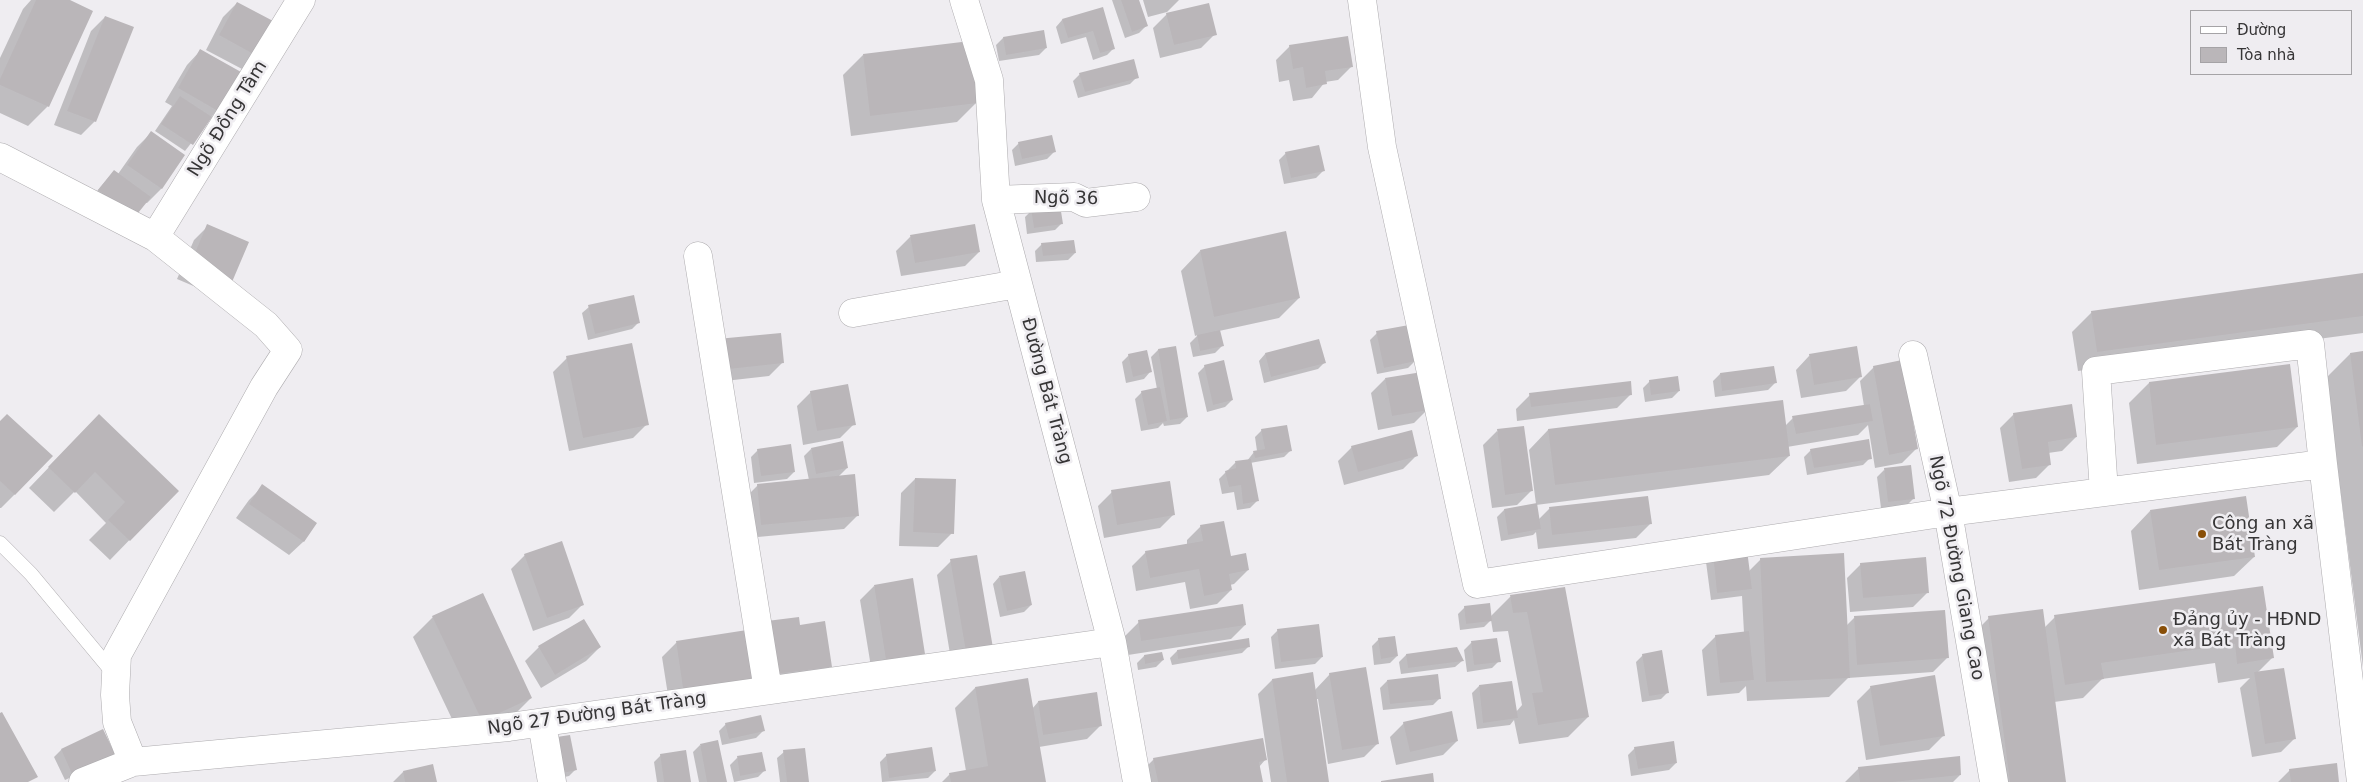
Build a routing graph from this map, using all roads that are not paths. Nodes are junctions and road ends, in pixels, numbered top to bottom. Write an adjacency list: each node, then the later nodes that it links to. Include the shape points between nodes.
1 (301, 0): 7 (street, Ngõ Đồng Tâm)
2 (964, 0): 6 (street, Đường Bát Tràng, via 989,80)
3 (1362, 0): 14 (street, via 1382,147 1477,584)
4 (0, 157): 7 (street)
5 (1136, 197): 6 (street, Ngõ 36, via 1086,203 1074,197)
6 (996, 200): 9 (street, Đường Bát Tràng)
7 (155, 238): 17 (street, via 266,325 288,350 264,386 116,654)
8 (698, 256): 18 (street)
9 (1017, 284): 10 (street); 16 (street, Đường Bát Tràng)
10 (853, 313)
11 (1913, 354): 14 (street, Ngõ 72 Đường Giang Cao)
12 (2323, 464): 13 (street); 13 (street, via 2310,344 2096,371); 25 (street)
13 (2104, 492): 14 (street)
14 (1948, 512): 24 (street, Ngõ 72 Đường Giang Cao)
15 (0, 543): 17 (lane, via 31,574)
16 (1112, 642): 18 (street, Ngõ 27 Đường Bát Tràng); 23 (street, Đường Bát Tràng)
17 (115, 676): 20 (street, via 117,722)
18 (768, 690): 19 (street, Ngõ 27 Đường Bát Tràng)
19 (542, 722): 20 (street, Ngõ 27 Đường Bát Tràng); 22 (street)
20 (133, 762): 21 (street, Ngõ 27 Đường Bát Tràng)
21 (83, 782)
22 (552, 782)
23 (1137, 782)
24 (1994, 782)
25 (2361, 782)

